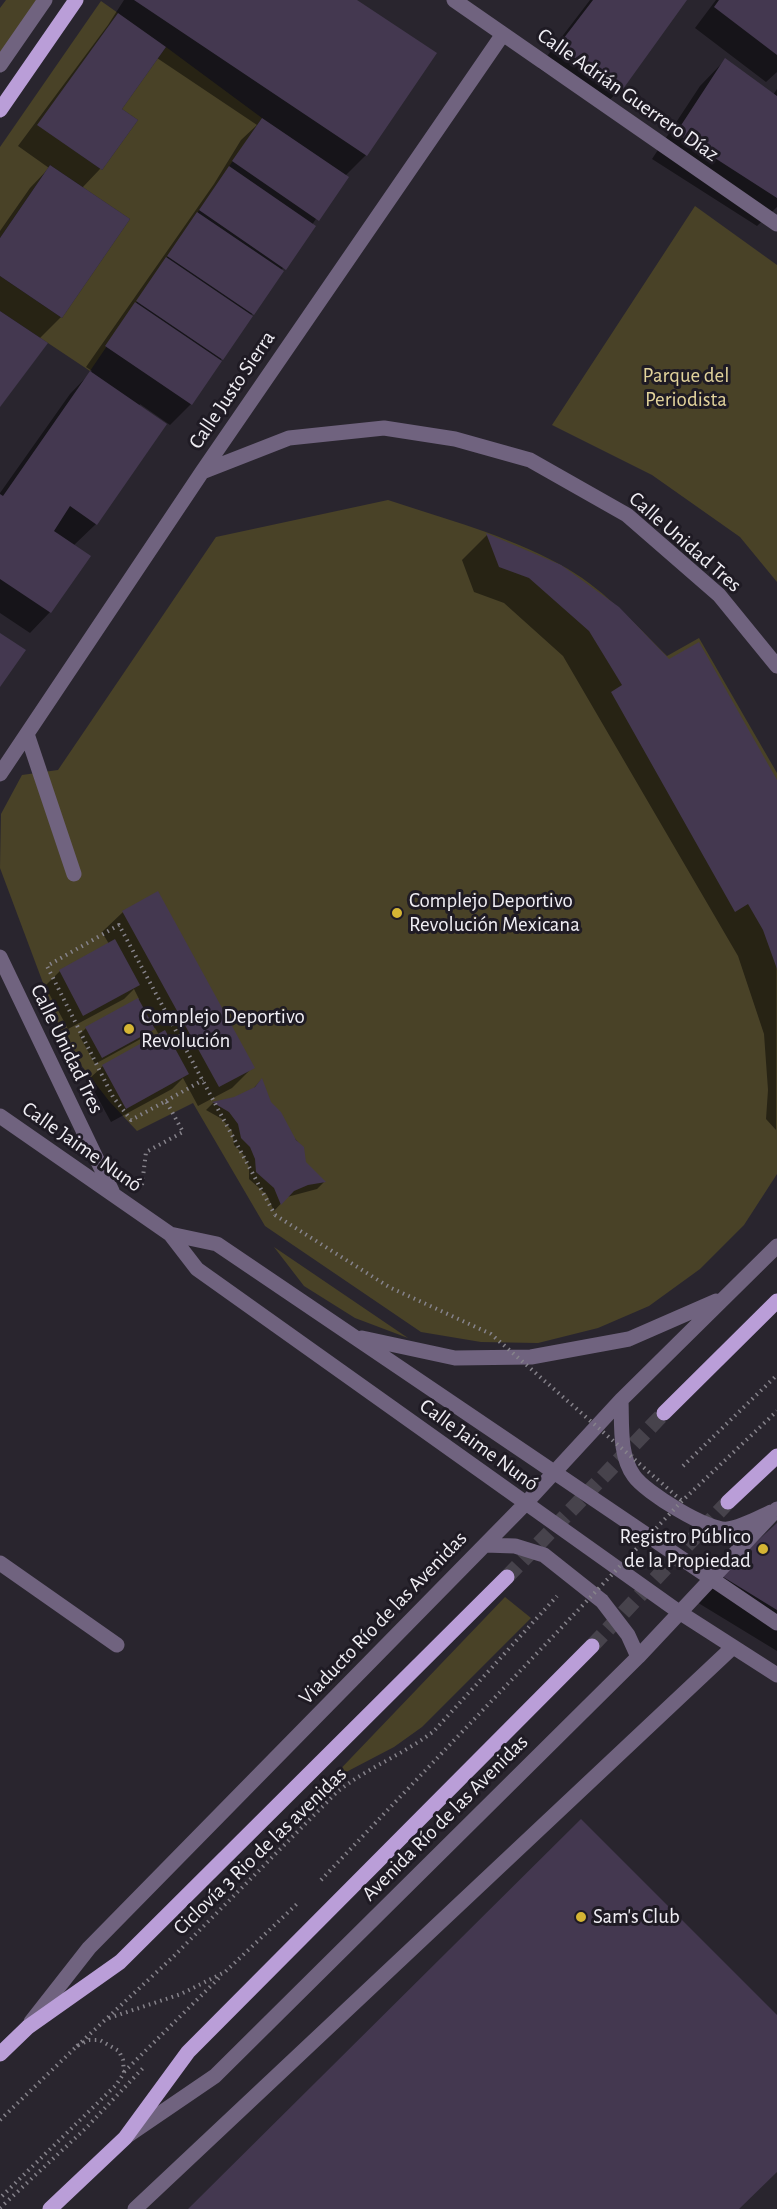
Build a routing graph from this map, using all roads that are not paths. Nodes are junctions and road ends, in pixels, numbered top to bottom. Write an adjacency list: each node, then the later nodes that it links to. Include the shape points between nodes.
1 (45, 0): 5 (street)
2 (76, 0): 6 (main road)
3 (454, 0): 4 (street, Calle Adrián Guerrero Díaz)
4 (503, 33): 7 (street, Calle Adrián Guerrero Díaz); 8 (street, Calle Justo Sierra)
5 (0, 65)
6 (0, 110)
7 (777, 224)
8 (202, 472): 9 (street, Calle Unidad Tres, via 289,438 384,428 455,439 530,460 627,515 719,595); 10 (street, Calle Justo Sierra)
9 (777, 666)
10 (27, 734): 11 (street, Calle Justo Sierra); 12 (street)
11 (0, 774)
12 (74, 874)
13 (0, 957): 15 (street, Calle Unidad Tres)
14 (0, 1116): 15 (street, Calle Jaime Nunó)
15 (112, 1191): 16 (street, Calle Jaime Nunó)
16 (170, 1234): 20 (street, Calle Jaime Nunó, via 217,1244); 26 (street, Calle Jaime Nunó, via 197,1269)
17 (777, 1246): 18 (street, Viaducto Río de las Avenidas)
18 (724, 1297): 20 (street, via 629,1339 531,1357 455,1358); 21 (street, Viaducto Río de las Avenidas)
19 (777, 1300): 22 (main road)
20 (352, 1335): 24 (street, Calle Jaime Nunó)
21 (621, 1400): 24 (street, Viaducto Río de las Avenidas); 27 (street, via 623,1449 634,1476 656,1494 695,1521 727,1530)
22 (664, 1413)
23 (777, 1456): 25 (main road)
24 (554, 1473): 26 (street, Viaducto Río de las Avenidas); 31 (street, Calle Jaime Nunó)
25 (728, 1502)
26 (525, 1504): 28 (street, Viaducto Río de las Avenidas); 32 (street, Calle Jaime Nunó)
27 (776, 1510): 31 (street, Avenida Río de las Avenidas)
28 (485, 1545): 37 (street, via 515,1546 544,1555 602,1601 628,1635); 39 (street, Viaducto Río de las Avenidas, via 89,1948)
29 (0, 1563): 34 (street)
30 (507, 1577): 39 (main road, Viaducto Río de las Avenidas, via 120,1962)
31 (711, 1579): 32 (street, Avenida Río de las Avenidas); 33 (street, Calle Jaime Nunó)
32 (679, 1612): 36 (street, Calle Jaime Nunó); 37 (street, Avenida Río de las Avenidas)
33 (777, 1623)
34 (117, 1645)
35 (592, 1646): 41 (main road, via 189,2052)
36 (733, 1647): 38 (street, Calle Jaime Nunó); 43 (street)
37 (638, 1657): 41 (street, Avenida Río de las Avenidas, via 215,2076)
38 (777, 1675)
39 (28, 2027): 40 (main road, Viaducto Río de las Avenidas)
40 (0, 2054)
41 (125, 2138): 42 (main road)
42 (50, 2209)
43 (135, 2209)

